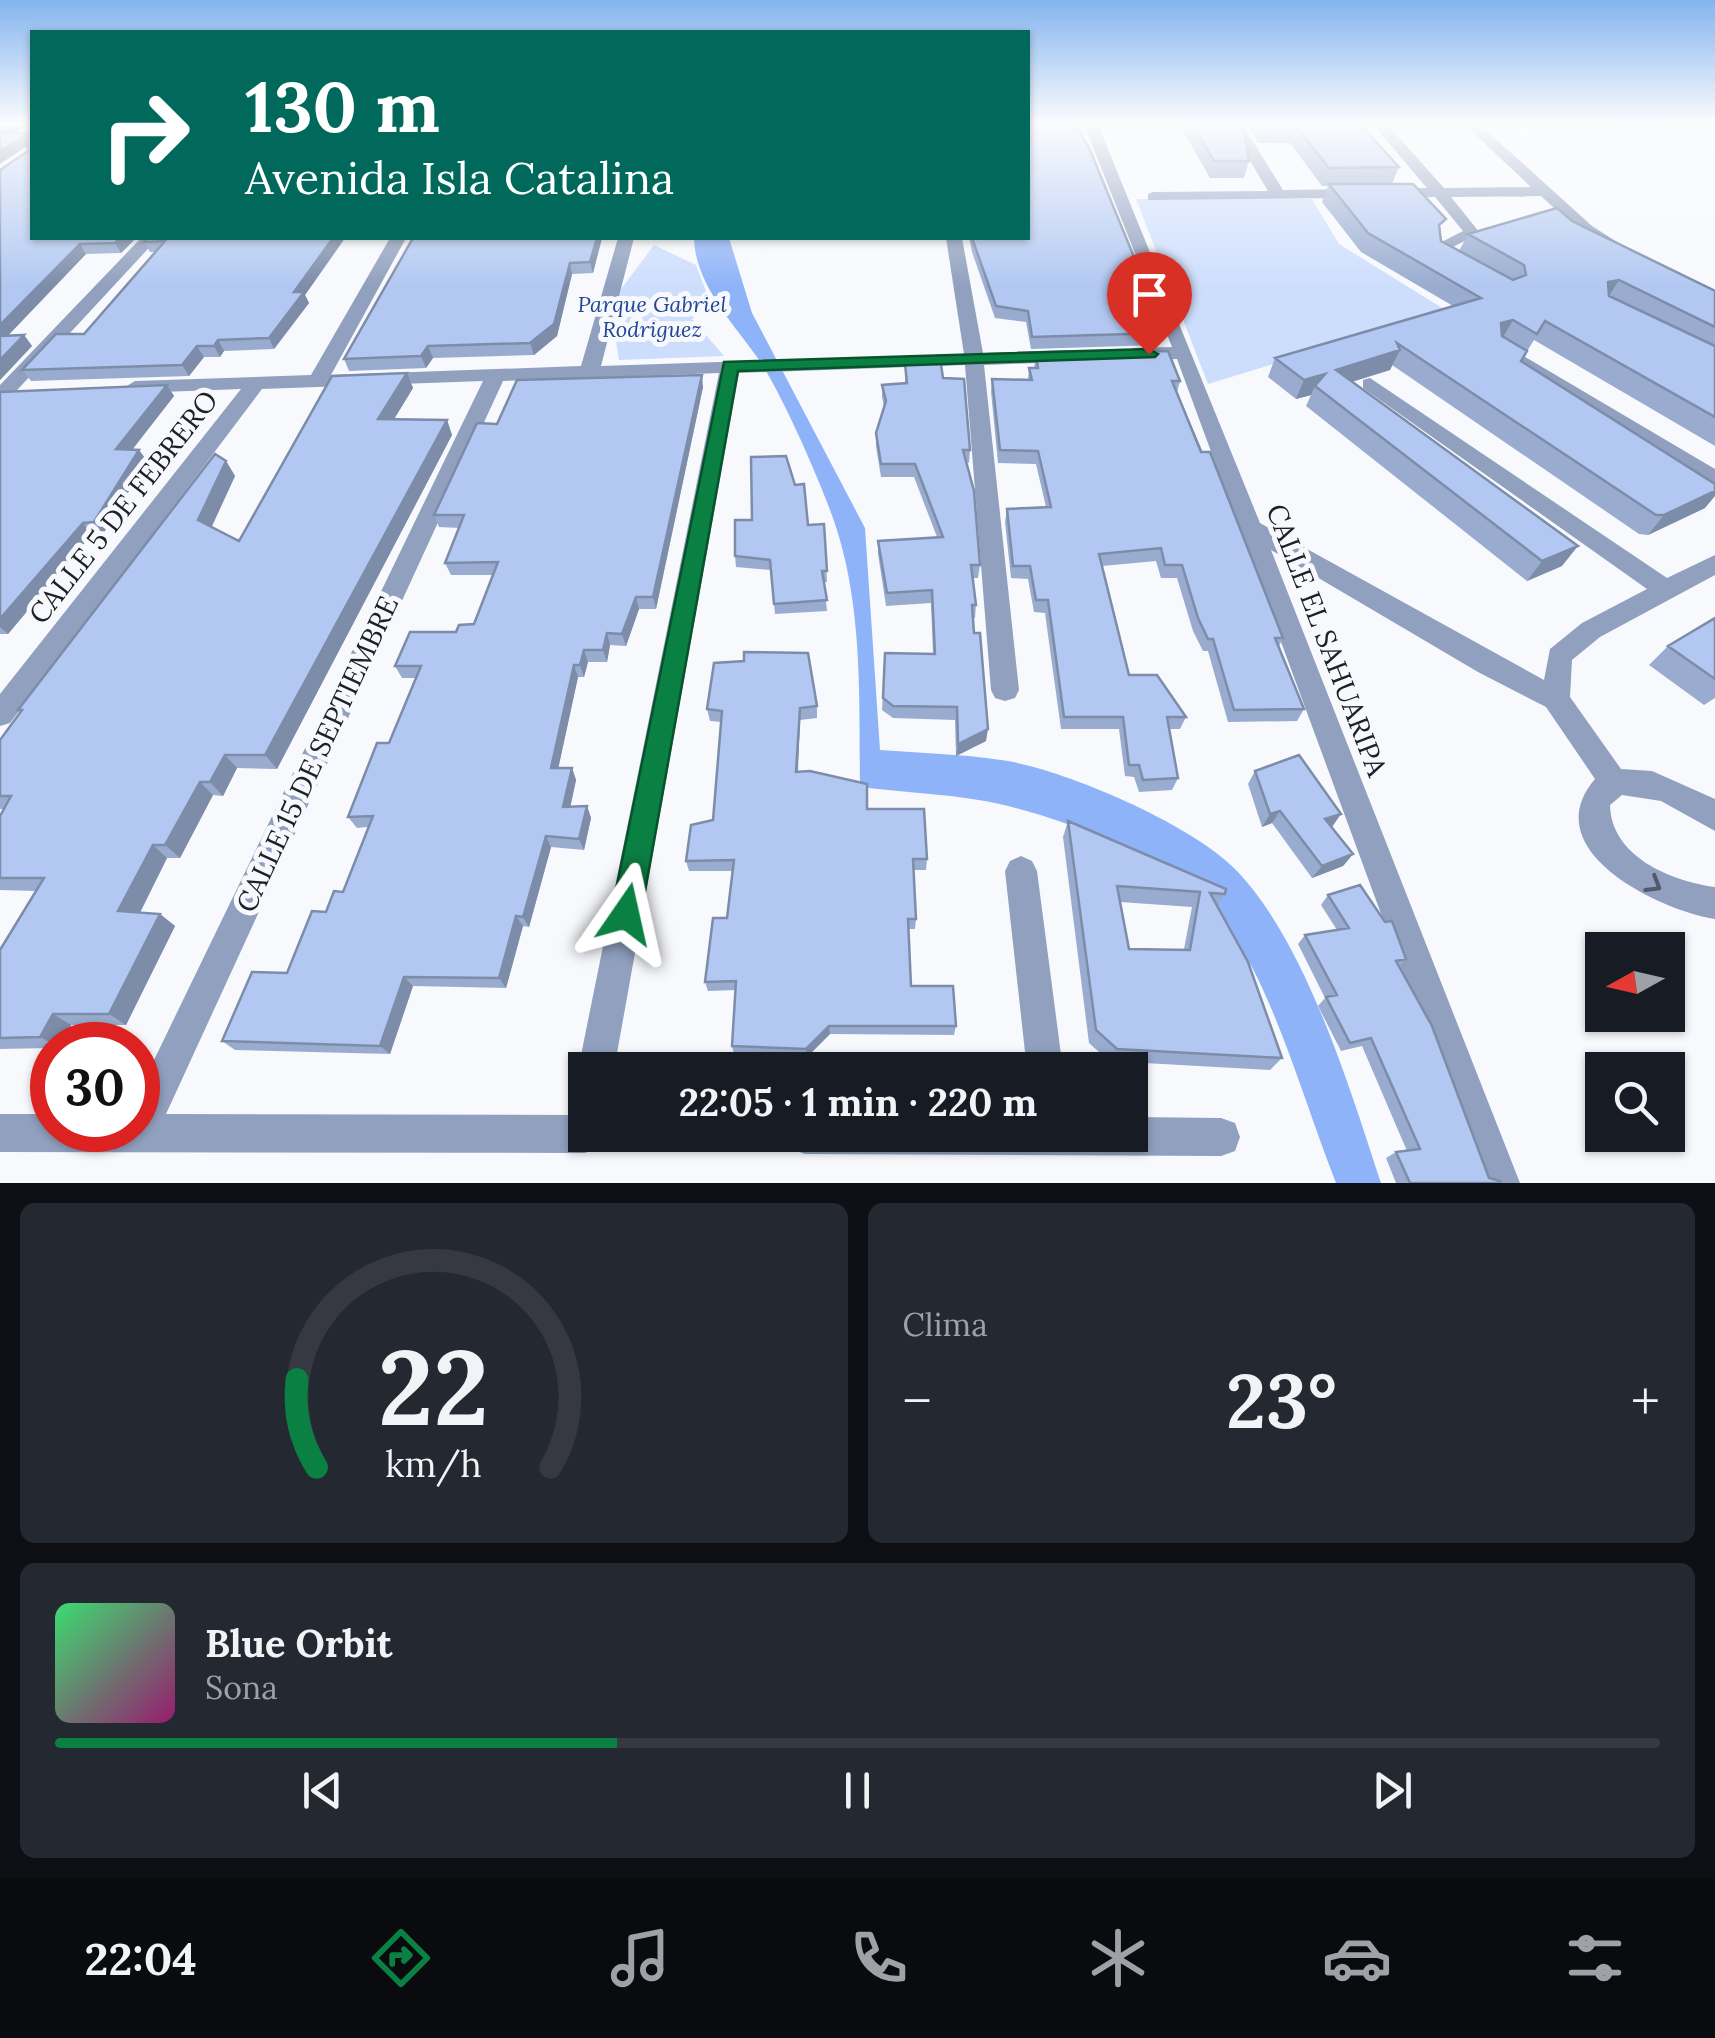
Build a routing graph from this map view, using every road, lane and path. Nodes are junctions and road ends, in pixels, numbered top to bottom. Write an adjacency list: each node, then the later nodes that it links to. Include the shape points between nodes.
1 (1112, 177): 16 (street, CALLE EL SAHUARIPA)
2 (1268, 177): 7 (street)
3 (1428, 177): 6 (street)
4 (1530, 177): 5 (street)
5 (1545, 191): 6 (street); 13 (street)
6 (1442, 192): 7 (street); 14 (street, via 1472,232 1440,252)
7 (1278, 194): 8 (street)
8 (1153, 197)
9 (148, 240): 26 (street)
10 (397, 240): 21 (street)
11 (625, 240): 19 (street)
12 (954, 240): 17 (street)
13 (1618, 246)
14 (1474, 274)
15 (1500, 348): 27 (street)
16 (1184, 353): 17 (street); 28 (street, CALLE EL SAHUARIPA)
17 (974, 359): 18 (street); 31 (street)
18 (738, 366): 19 (street); 38 (street)
19 (590, 373): 20 (street)
20 (496, 374): 21 (street); 40 (street, CALLE 15 DE SEPTIEMBRE)
21 (318, 381): 22 (street)
22 (256, 383): 24 (street); 33 (street, CALLE 5 DE FEBRERO)
23 (1370, 384): 30 (street)
24 (121, 388)
25 (44, 390): 26 (street)
26 (2, 394)
27 (1715, 479)
28 (1248, 526): 32 (street, via 1486,665); 47 (street, CALLE EL SAHUARIPA)
29 (1715, 564): 30 (street)
30 (1666, 590): 32 (street, via 1591,630 1560,656)
31 (1005, 690)
32 (1556, 698): 34 (street)
33 (0, 715)
34 (1615, 784): 35 (street, via 1658,785); 37 (street, one-way to 37, via 1595,805 1596,822 1621,862 1669,894)
35 (1712, 811)
36 (1021, 872): 39 (street)
37 (1715, 903)
38 (600, 1052)
39 (1043, 1052)
40 (160, 1086)
41 (568, 1132): 44 (street)
42 (0, 1133): 43 (street)
43 (30, 1133)
44 (160, 1133)
45 (1148, 1137): 46 (street)
46 (1221, 1137)
47 (1500, 1183)

